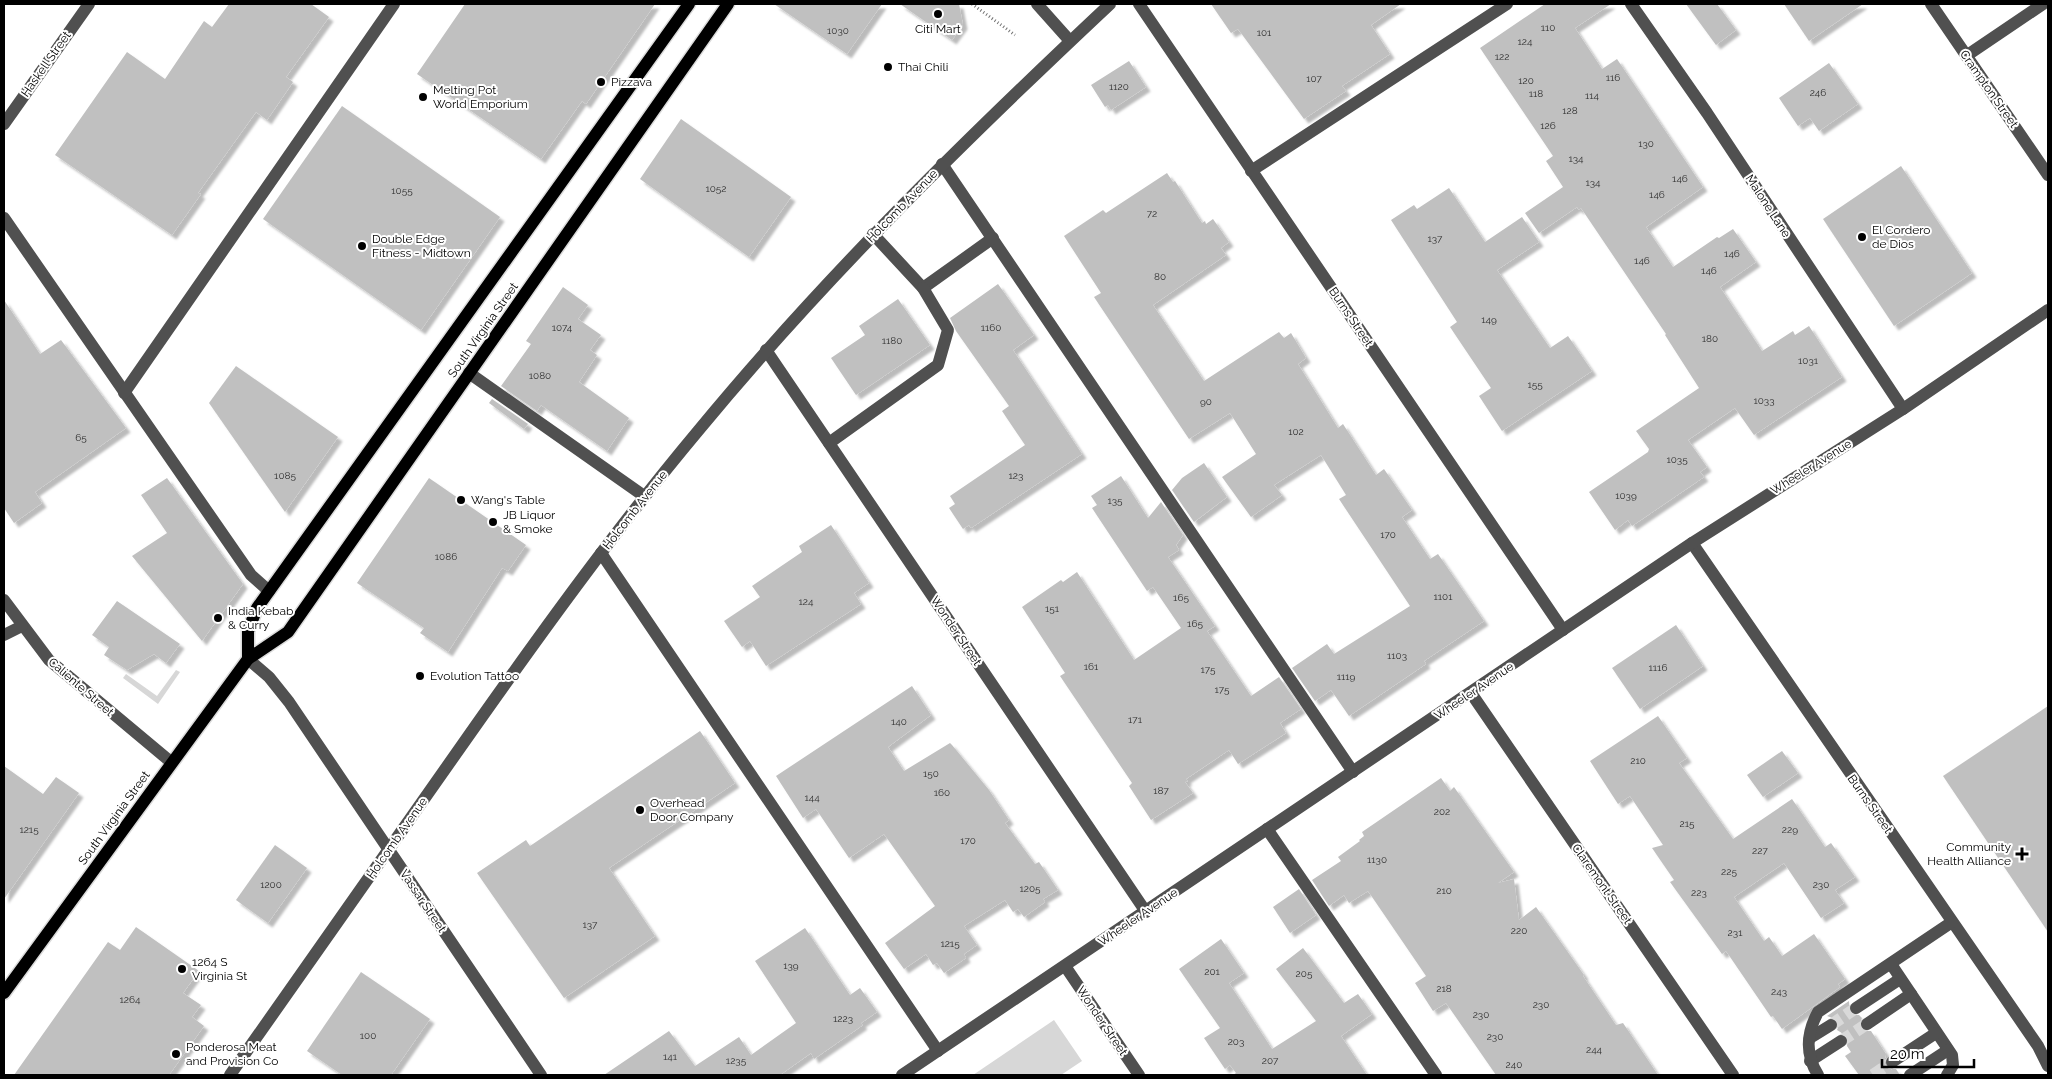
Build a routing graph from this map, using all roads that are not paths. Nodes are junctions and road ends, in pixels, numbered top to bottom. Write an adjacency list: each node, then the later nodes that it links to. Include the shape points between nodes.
1 (89, 4): 14 (street, Haskell Street)
2 (394, 4): 25 (street)
3 (689, 4): 31 (main road, South Virginia Street)
4 (728, 4): 24 (main road, South Virginia Street)
5 (1037, 4): 12 (street)
6 (1110, 4): 12 (street, Holcomb Avenue)
7 (1140, 4): 16 (street, Burns Street)
8 (1507, 4): 16 (street)
9 (1631, 4): 26 (street, Malone Lane)
10 (1931, 4): 13 (street, Crampton Street)
11 (2043, 4): 13 (street)
12 (1070, 41): 15 (street, Holcomb Avenue)
13 (1966, 56): 17 (street, Crampton Street)
14 (4, 124)
15 (942, 164): 19 (street, Holcomb Avenue); 20 (street)
16 (1251, 171): 34 (street, Burns Street)
17 (2048, 175)
18 (4, 218): 25 (street)
19 (874, 234): 21 (street); 23 (street, Holcomb Avenue)
20 (993, 238): 21 (street); 39 (street)
21 (922, 288): 27 (street, via 948,330 938,365)
22 (2048, 310): 26 (street, Wheeler Avenue)
23 (766, 350): 27 (street, Wonder Street); 28 (street, Holcomb Avenue)
24 (469, 373): 28 (street); 36 (main road, South Virginia Street, via 288,632)
25 (124, 393): 31 (street, via 251,575)
26 (1903, 408): 29 (street, Wheeler Avenue)
27 (829, 443): 42 (street, Wonder Street)
28 (644, 496): 30 (street, Holcomb Avenue)
29 (1692, 543): 34 (street, Wheeler Avenue); 43 (street, Burns Street)
30 (601, 553): 41 (street, Holcomb Avenue, via 536,639); 56 (street)
31 (269, 591): 36 (main road, South Virginia Street, via 257,608 248,631)
32 (4, 600): 33 (street, Caliente Street)
33 (22, 626): 35 (street); 38 (street, Caliente Street, via 49,660)
34 (1562, 630): 37 (street, Wheeler Avenue)
35 (4, 635)
36 (248, 659): 38 (main road, South Virginia Street); 41 (street, Vassar Street, via 269,677 289,702)
37 (1471, 693): 39 (street, Wheeler Avenue); 65 (street, Claremont Street)
38 (171, 762): 47 (main road, South Virginia Street)
39 (1353, 772): 40 (street, Wheeler Avenue)
40 (1267, 829): 42 (street, Wheeler Avenue); 64 (street)
41 (388, 849): 60 (street, Holcomb Avenue); 61 (street, Vassar Street)
42 (1146, 912): 45 (street, Wheeler Avenue)
43 (1952, 922): 44 (street); 59 (street, Burns Street, via 2038,1046)
44 (1891, 964): 46 (street); 53 (street, via 1823,1006 1812,1021)
45 (1065, 966): 56 (street, Wheeler Avenue); 63 (street, Wonder Street)
46 (1900, 979): 48 (street); 49 (street)
47 (4, 993)
48 (1911, 994): 50 (street); 52 (street)
49 (1856, 1008)
50 (1867, 1024)
51 (1831, 1025): 53 (street)
52 (1936, 1033): 55 (street); 58 (street)
53 (1810, 1038): 57 (street)
54 (1841, 1040): 57 (street)
55 (1948, 1050): 67 (street); 68 (street, via 1953,1065)
56 (938, 1051): 62 (street, Wheeler Avenue)
57 (1810, 1061): 66 (street)
58 (1892, 1062)
59 (2048, 1066)
60 (230, 1075)
61 (541, 1075)
62 (902, 1075)
63 (1139, 1075)
64 (1436, 1075)
65 (1733, 1075)
66 (1818, 1075)
67 (1910, 1075)
68 (1947, 1075)

